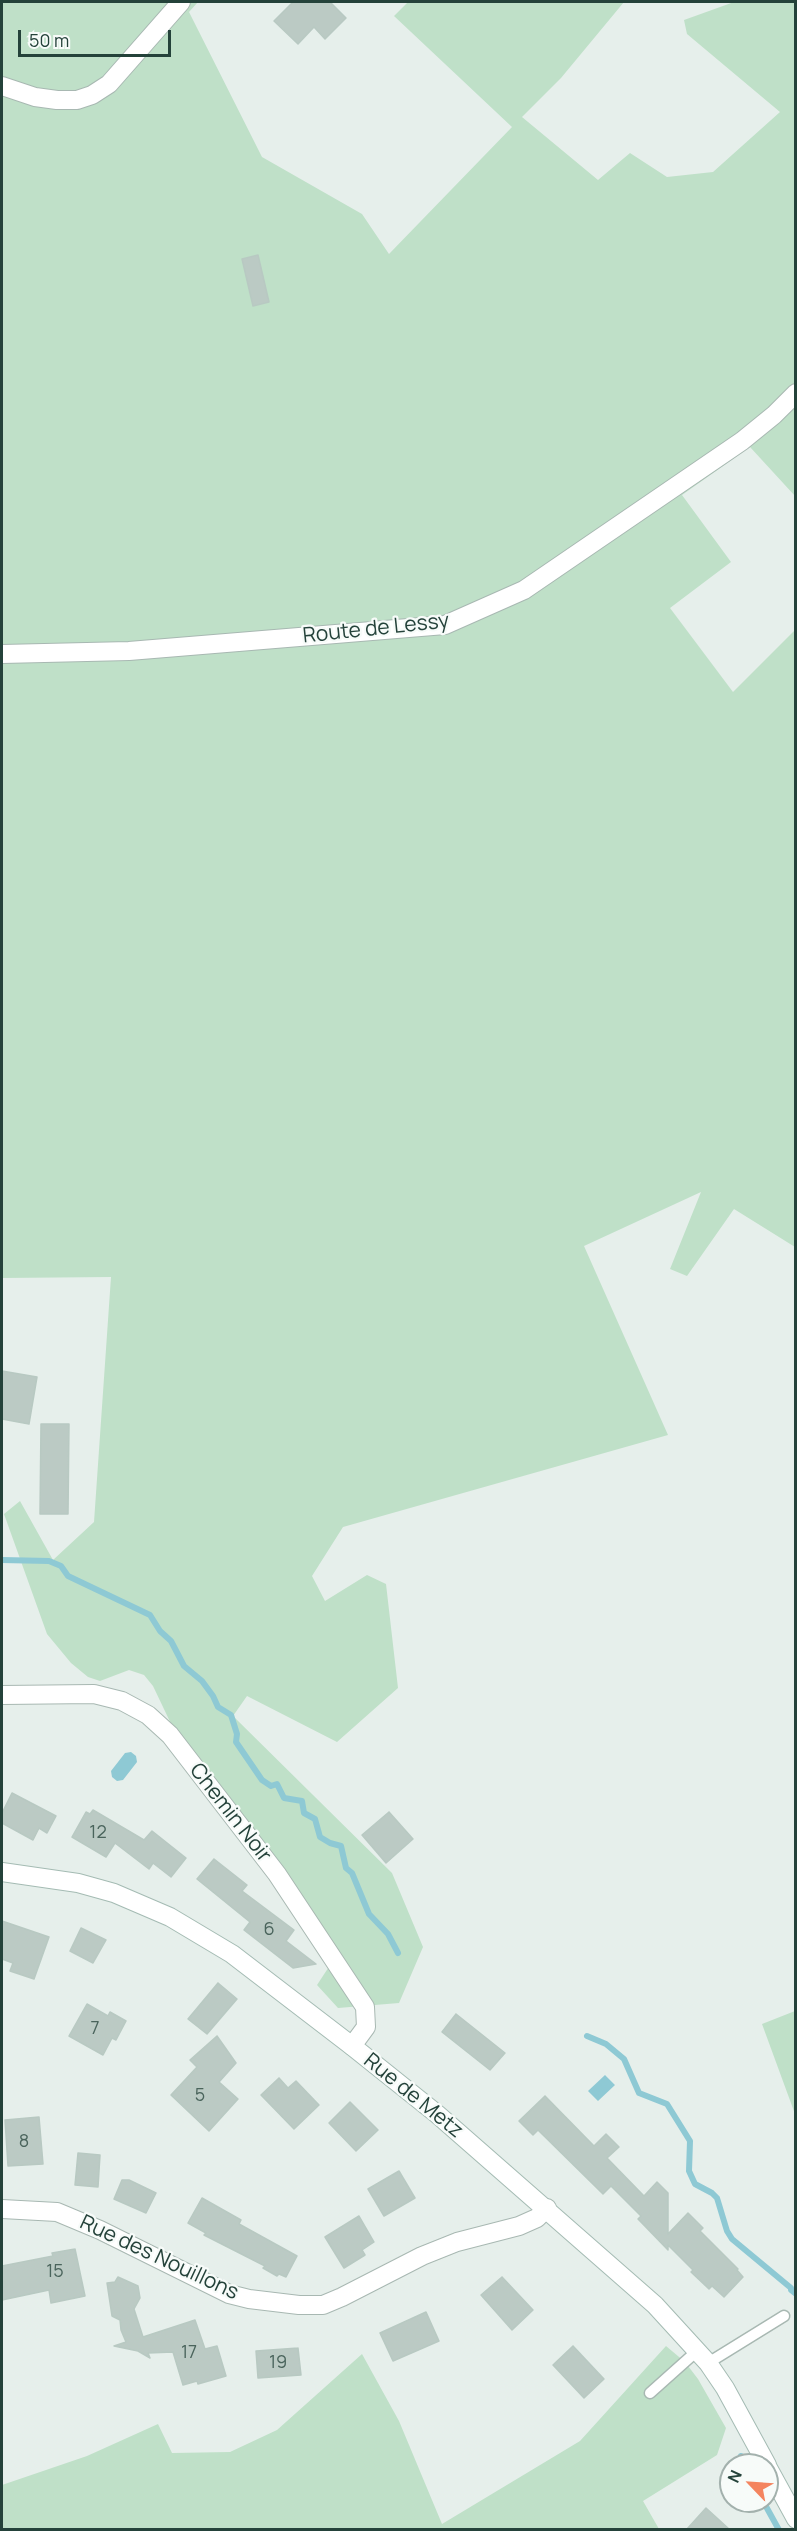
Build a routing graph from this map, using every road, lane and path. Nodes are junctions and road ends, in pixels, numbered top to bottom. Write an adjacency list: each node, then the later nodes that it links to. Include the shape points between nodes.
1 (182, 2): 2 (street, via 109,84 92,95 57,100)
2 (2, 86)
3 (795, 393): 4 (street, Route de Lessy, via 742,441 524,590 445,625 103,652)
4 (2, 654)
5 (2, 1695): 7 (street, Chemin Noir, via 94,1694 122,1701 148,1715 170,1735 277,1874 365,2007 366,2027)
6 (2, 1872): 7 (street, Rue de Metz, via 87,1885 170,1917 232,1954)
7 (352, 2046): 8 (street, Rue de Metz)
8 (547, 2208): 9 (street, Rue des Nouillons, via 537,2218 519,2226 457,2242 422,2256 323,2305 229,2294 57,2212); 11 (street, Rue de Metz, via 656,2305)
9 (2, 2210)
10 (784, 2316): 11 (lane)
11 (702, 2357): 12 (lane); 13 (street, Rue de Metz, via 725,2388)
12 (650, 2393)
13 (760, 2453)
14 (779, 2488): 15 (street)
15 (795, 2519)

